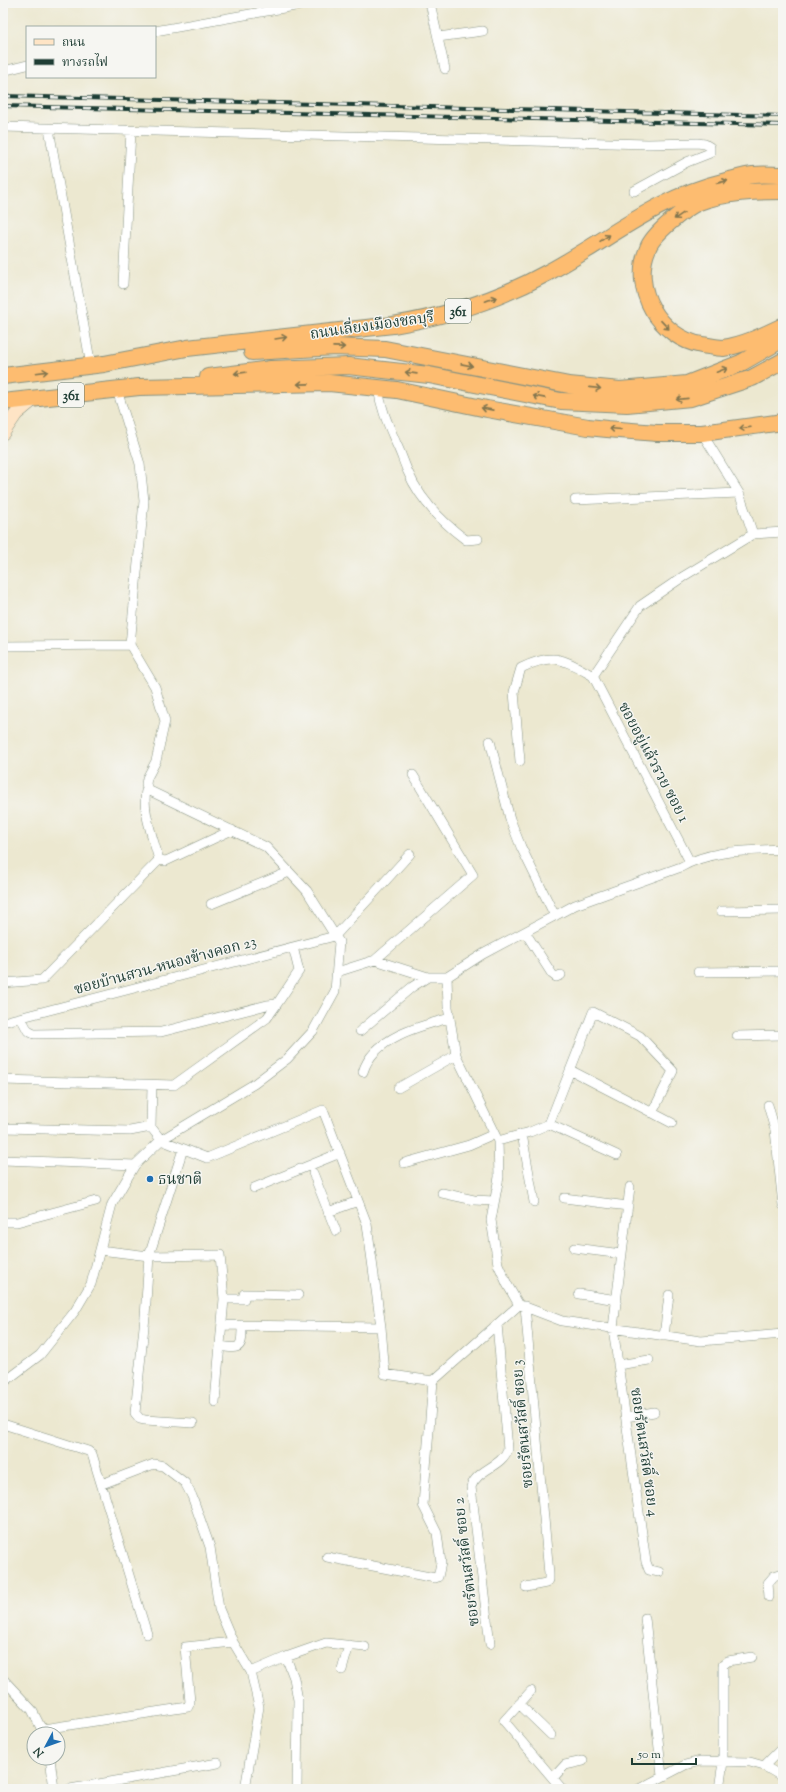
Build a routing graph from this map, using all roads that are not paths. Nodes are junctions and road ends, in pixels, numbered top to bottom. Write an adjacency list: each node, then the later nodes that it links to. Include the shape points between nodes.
1 (312, 3): 3 (street)
2 (430, 3): 5 (street)
3 (156, 31)
4 (483, 31): 5 (street)
5 (438, 38): 7 (street)
6 (26, 64): 8 (street)
7 (445, 69)
8 (3, 71)
9 (3, 127): 10 (street)
10 (49, 129): 11 (street); 19 (street)
11 (131, 131): 13 (street, via 701,144 710,147 710,153 687,162); 15 (street)
12 (783, 175): 19 (highway, ถนนเลี่ยงเมืองชลบุรี / 361, one-way to 12, via 187,348 392,325 424,320 468,308 510,292 548,273 654,208 700,187 752,175)
13 (634, 191)
14 (783, 191): 16 (highway, one-way to 16, via 746,191 698,203 667,224 648,248 642,277 649,305 665,328 689,343 722,348 754,340)
15 (123, 284)
16 (783, 326)
17 (783, 340): 19 (highway, one-way to 17, via 335,347 385,349 569,385 620,390 687,384 741,363)
18 (783, 361): 21 (highway, one-way to 21, via 752,378 691,398 627,404 561,402 429,375 348,366 270,369)
19 (98, 365): 20 (highway, ถนนเลี่ยงเมืองชลบุรี / 361, one-way to 19)
20 (3, 376)
21 (139, 388): 22 (highway, 361, one-way to 21, via 329,383); 23 (highway, 361)
22 (378, 388): 27 (highway, 361, one-way to 22, via 657,433 588,427); 33 (street, via 386,423 408,474 424,500 442,521 466,540)
23 (117, 390): 24 (highway, 361); 34 (street, via 140,464 144,501)
24 (34, 399): 25 (highway, 361); 28 (main road, via 16,414)
25 (3, 402)
26 (783, 422): 27 (highway, 361, one-way to 27)
27 (702, 433): 29 (street)
28 (3, 434)
29 (739, 493): 30 (street); 32 (street)
30 (575, 500)
31 (783, 532): 32 (street)
32 (753, 534): 36 (street, via 640,606)
33 (478, 539)
34 (130, 645): 35 (street); 40 (street, via 155,687 165,721 156,761 147,778)
35 (3, 646)
36 (593, 676): 38 (street, via 564,660 539,659 521,668 514,692); 45 (street, ซอยอยู่แล้วรวย ซอย 1)
37 (490, 741): 51 (street, via 510,819)
38 (520, 761)
39 (413, 775): 55 (street, via 473,875)
40 (150, 790): 41 (street); 44 (street, via 145,794 145,804)
41 (232, 830): 44 (street, via 166,861); 47 (street, via 266,846)
42 (782, 849): 45 (street, via 729,852 695,858); 46 (street)
43 (410, 854): 53 (street)
44 (159, 860): 62 (street, via 42,980)
45 (690, 862): 51 (street, via 575,905)
46 (783, 863)
47 (289, 872): 48 (street); 53 (street, via 307,891)
48 (211, 904)
49 (783, 910): 50 (street)
50 (721, 911)
51 (555, 916): 52 (street)
52 (525, 932): 59 (street, via 552,974 556,977); 61 (street, via 482,954)
53 (335, 936): 54 (street, ซอยบ้านสวน-หนองข้างคอก 23); 57 (street, via 339,942)
54 (293, 947): 63 (street, via 299,971); 64 (street, ซอยบ้านสวน-หนองข้างคอก 23)
55 (375, 960): 57 (street); 60 (street)
56 (783, 971): 58 (street)
57 (337, 972): 84 (street, via 335,991 313,1030 287,1059 254,1084)
58 (698, 972)
59 (561, 975)
60 (428, 977): 61 (street); 67 (street, via 412,987)
61 (447, 977): 65 (street)
62 (3, 984)
63 (277, 1004): 64 (street, via 161,1032 34,1034 28,1031); 74 (street, via 267,1018 174,1085)
64 (21, 1018): 66 (street, ซอยบ้านสวน-หนองข้างคอก 23)
65 (450, 1018): 70 (street); 72 (street, via 423,1025 387,1043 366,1062)
66 (3, 1022)
67 (360, 1031)
68 (783, 1035): 69 (street)
69 (738, 1036)
70 (456, 1055): 75 (street); 83 (street)
71 (570, 1070): 77 (street); 77 (street, via 593,1012 640,1036 673,1071); 79 (street)
72 (363, 1072)
73 (3, 1080): 74 (street)
74 (152, 1085): 80 (street)
75 (398, 1088)
76 (768, 1105): 100 (street, via 775,1130)
77 (652, 1113): 78 (street)
78 (672, 1123)
79 (549, 1124): 82 (street); 87 (street)
80 (151, 1127): 81 (street, via 130,1130); 84 (street)
81 (3, 1128)
82 (522, 1134): 83 (street); 99 (street)
83 (496, 1137): 89 (street); 98 (street, via 499,1177)
84 (161, 1140): 85 (street); 90 (street)
85 (183, 1149): 86 (street, via 207,1158 323,1110); 108 (street)
86 (340, 1153): 93 (street); 97 (street)
87 (616, 1154)
88 (3, 1160): 90 (street)
89 (404, 1163)
90 (135, 1164): 106 (street, via 112,1204)
91 (313, 1173): 102 (street)
92 (630, 1187): 101 (street, ซอยรัตนสวัสดิ์ ซอย 4)
93 (254, 1188)
94 (442, 1193): 98 (street, via 474,1200)
95 (564, 1198): 101 (street)
96 (96, 1201): 103 (street, via 17,1222)
97 (358, 1201): 102 (street); 118 (street, via 367,1224)
98 (494, 1201): 114 (street, via 491,1220 498,1264 507,1284)
99 (534, 1202)
100 (783, 1205)
101 (628, 1206): 107 (street, ซอยรัตนสวัสดิ์ ซอย 4)
102 (328, 1212): 104 (street)
103 (3, 1222)
104 (336, 1231)
105 (574, 1248): 107 (street)
106 (100, 1250): 108 (street); 126 (street, via 91,1284 75,1311 40,1355)
107 (622, 1254): 113 (street, ซอยรัตนสวัสดิ์ ซอย 4)
108 (149, 1256): 112 (street, via 220,1255); 130 (street, via 135,1413 140,1419 145,1420)
109 (579, 1294): 113 (street)
110 (298, 1295): 112 (street, via 244,1294 244,1299)
111 (669, 1295): 121 (street)
112 (224, 1299): 116 (street)
113 (616, 1300): 119 (street, ซอยรัตนสวัสดิ์ ซอย 4)
114 (522, 1305): 115 (street); 119 (street, via 562,1321); 136 (street, ซอยรัตนสวัสดิ์ ซอย 3, via 547,1538 549,1580)
115 (497, 1324): 125 (street); 141 (street, ซอยรัตนสวัสดิ์ ซอย 2, via 508,1449 500,1459 475,1479 471,1487)
116 (222, 1325): 117 (street); 122 (street)
117 (242, 1326): 118 (street); 122 (street, via 242,1342 239,1347 234,1349)
118 (381, 1326): 125 (street, via 385,1374)
119 (613, 1328): 121 (street); 124 (street, ซอยรัตนสวัสดิ์ ซอย 4)
120 (783, 1334): 121 (street, via 701,1341)
121 (664, 1336)
122 (220, 1346): 127 (street)
123 (648, 1360): 124 (street)
124 (618, 1365): 129 (street, ซอยรัตนสวัสดิ์ ซอย 4)
125 (433, 1381): 133 (street, via 423,1505 437,1533 441,1563 438,1577)
126 (3, 1383)
127 (215, 1402)
128 (654, 1412): 129 (street)
129 (626, 1417): 134 (street, ซอยรัตนสวัสดิ์ ซอย 4, via 646,1562 649,1570)
130 (193, 1423)
131 (3, 1424): 132 (street, via 88,1450 94,1457)
132 (102, 1484): 139 (street); 140 (street, via 154,1464 163,1466 185,1483 210,1547 219,1609)
133 (327, 1557)
134 (659, 1572)
135 (783, 1573): 137 (street, via 774,1576 768,1583)
136 (526, 1587)
137 (769, 1597)
138 (645, 1618): 160 (street)
139 (148, 1634)
140 (233, 1642): 147 (street); 152 (street, via 185,1647 190,1702 188,1707)
141 (490, 1644)
142 (349, 1645): 143 (street); 144 (street, via 326,1643); 146 (street)
143 (365, 1647)
144 (286, 1657): 147 (street); 166 (street, via 294,1678 298,1700)
145 (752, 1657): 156 (street, via 728,1661 724,1665)
146 (342, 1670)
147 (251, 1672): 165 (street, via 259,1707)
148 (3, 1679): 151 (street, via 32,1710)
149 (531, 1691): 150 (street)
150 (520, 1704): 153 (street); 162 (street, via 504,1721)
151 (40, 1726)
152 (66, 1728)
153 (551, 1735)
154 (783, 1747): 159 (street)
155 (583, 1761): 162 (street, via 566,1765)
156 (723, 1762): 159 (street, via 750,1762); 160 (street, via 700,1761); 169 (street)
157 (218, 1763): 164 (street)
158 (51, 1766): 163 (street)
159 (764, 1766): 161 (street)
160 (662, 1776): 168 (street)
161 (783, 1777)
162 (553, 1778): 167 (street)
163 (54, 1789)
164 (70, 1789)
165 (245, 1789)
166 (296, 1789)
167 (562, 1789)
168 (639, 1789)
169 (719, 1789)

